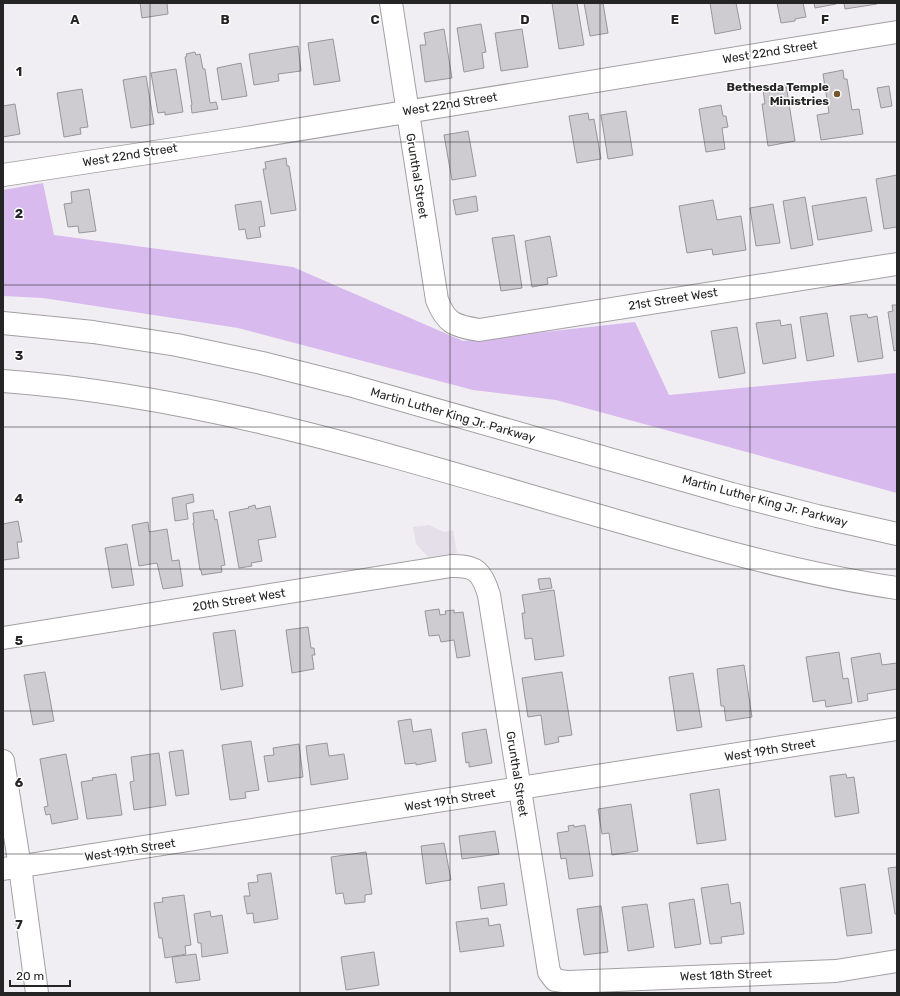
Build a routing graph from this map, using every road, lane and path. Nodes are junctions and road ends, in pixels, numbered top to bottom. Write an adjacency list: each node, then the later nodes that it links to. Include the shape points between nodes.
1 (391, 3): 3 (main road, Grunthal Street)
2 (897, 32): 3 (main road, West 22nd Street)
3 (407, 112): 4 (main road, West 22nd Street); 6 (main road, Grunthal Street, via 438,300)
4 (3, 175)
5 (897, 264): 6 (main road, 21st Street West, via 478,330)
6 (450, 322)
7 (3, 323): 9 (main road, Martin Luther King Jr. Parkway, via 93,332 177,345 262,363 349,385 732,494)
8 (3, 381): 12 (main road, via 98,391 182,405 260,422 765,562)
9 (897, 534)
10 (475, 570): 14 (main road, 20th Street West, via 465,566 451,566); 17 (main road, Grunthal Street, via 485,581 489,595)
11 (897, 574): 12 (main road)
12 (830, 576): 13 (main road)
13 (897, 588)
14 (3, 638)
15 (897, 729): 17 (main road, West 19th Street)
16 (3, 760): 18 (main road)
17 (519, 789): 18 (main road, West 19th Street); 20 (main road, Grunthal Street, via 549,972)
18 (12, 868): 21 (main road)
19 (897, 961): 20 (main road, West 18th Street, via 836,971 568,982)
20 (555, 980)
21 (37, 993)

